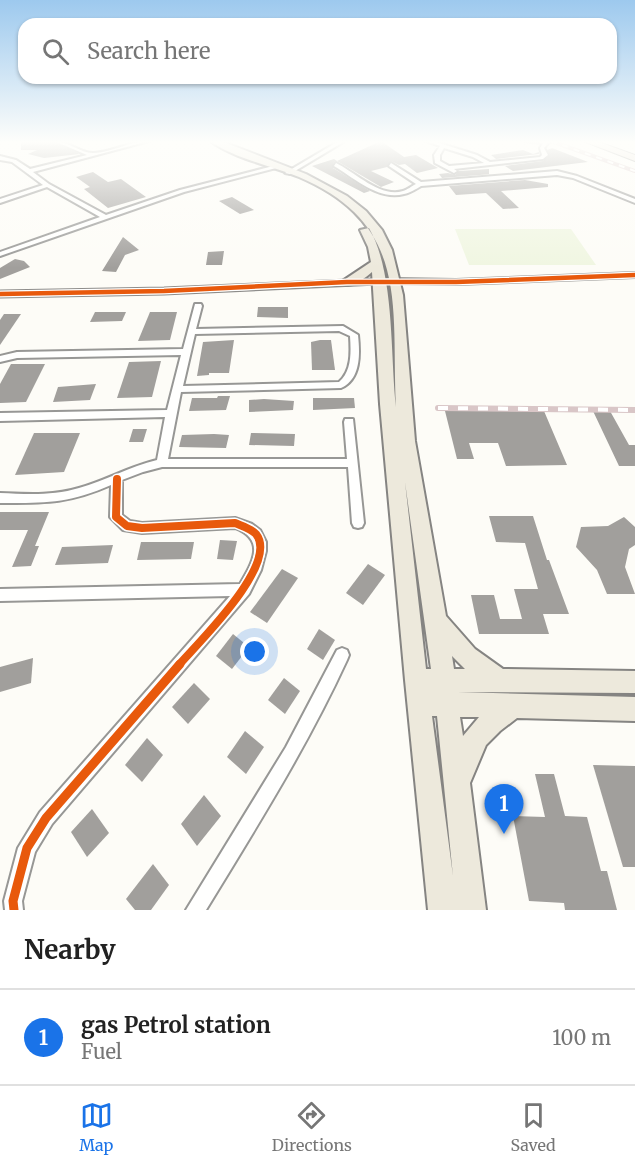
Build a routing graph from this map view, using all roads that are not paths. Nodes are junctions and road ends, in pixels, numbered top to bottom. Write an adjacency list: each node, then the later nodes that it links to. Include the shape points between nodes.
1 (212, 183): 11 (street)
2 (312, 183): 13 (main road, via 349,208 367,232)
3 (319, 183): 17 (main road, via 357,207 379,234)
4 (370, 183): 7 (street, via 388,193 405,192)
5 (426, 183): 7 (street)
6 (588, 183): 10 (street)
7 (420, 184)
8 (47, 185): 9 (street); 11 (street)
9 (0, 201)
10 (635, 201)
11 (106, 218): 12 (street)
12 (0, 254)
13 (376, 263): 15 (main road); 17 (main road)
14 (635, 275): 17 (street)
15 (347, 282): 16 (street); 17 (street)
16 (330, 284): 17 (street); 18 (street)
17 (388, 284): 34 (main road); 38 (main road, via 388,404)
18 (0, 294)
19 (198, 306): 20 (street)
20 (191, 332): 21 (street); 23 (street, via 340,328 354,335 353,371 348,381 333,386)
21 (186, 352): 22 (street, via 17,354); 23 (street)
22 (0, 359)
23 (177, 389): 24 (street)
24 (171, 413): 25 (street); 27 (street)
25 (0, 417)
26 (349, 422): 28 (street)
27 (162, 463): 28 (street); 29 (street, via 136,469)
28 (353, 463): 31 (street)
29 (117, 479): 30 (street, via 58,498); 32 (street, via 116,517 127,526 235,523 252,531 260,542 261,554)
30 (0, 498)
31 (358, 523)
32 (244, 590): 33 (street); 43 (street, via 46,818 27,848)
33 (0, 595)
34 (436, 621): 36 (main road, via 467,657); 39 (main road)
35 (342, 655): 44 (street, via 250,823)
36 (499, 680): 37 (main road); 39 (main road)
37 (635, 682)
38 (418, 692): 39 (main road); 45 (main road)
39 (444, 692): 40 (main road); 42 (main road)
40 (513, 707): 41 (main road); 42 (main road, via 479,732 468,750)
41 (635, 710)
42 (457, 785): 46 (main road)
43 (14, 910)
44 (195, 910)
45 (443, 910)
46 (471, 910)

